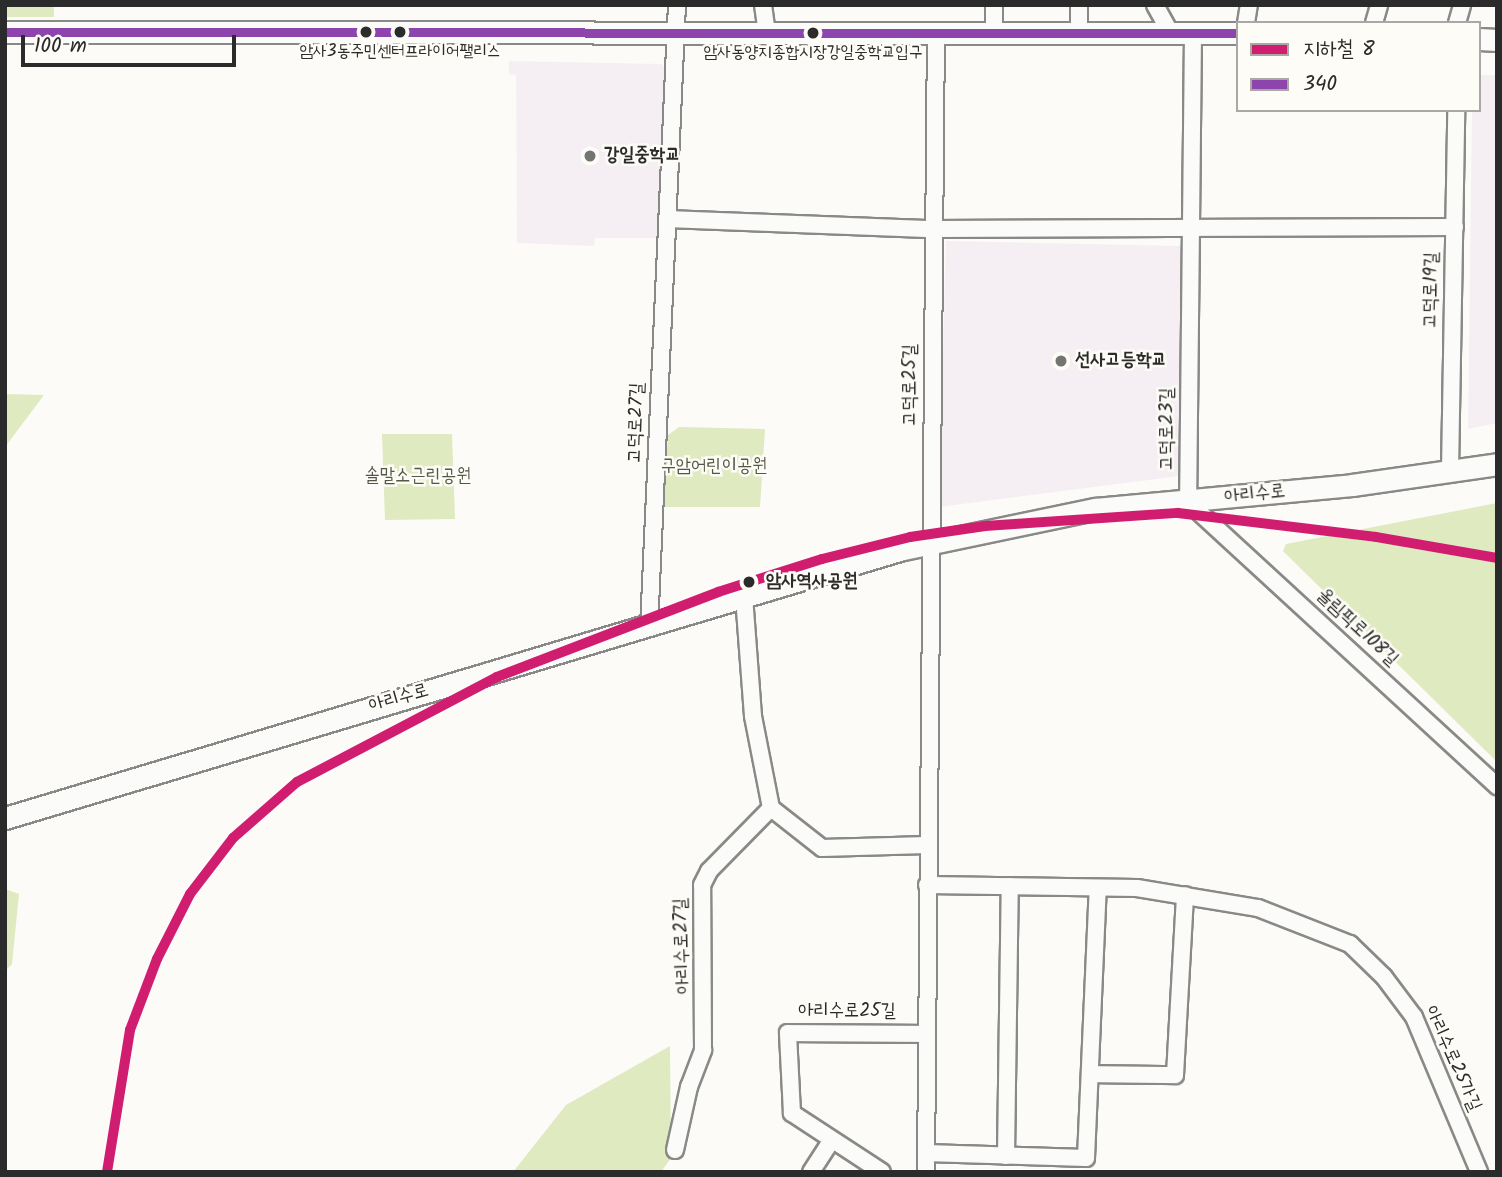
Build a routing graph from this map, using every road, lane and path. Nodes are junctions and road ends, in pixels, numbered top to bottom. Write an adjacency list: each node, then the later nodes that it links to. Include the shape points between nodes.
1 (677, 5): 7 (street, 고덕로27길)
2 (763, 5): 8 (street)
3 (994, 5): 10 (street)
4 (1079, 5): 12 (street)
5 (1155, 5): 13 (street)
6 (5, 32): 7 (street)
7 (676, 33): 8 (street); 16 (street, 고덕로27길)
8 (767, 33): 9 (street)
9 (936, 33): 10 (street); 18 (street, 고덕로25길)
10 (994, 33): 12 (street)
11 (1236, 33): 14 (street)
12 (1079, 34): 13 (street)
13 (1171, 34): 14 (street)
14 (1192, 34): 19 (street, 고덕로23길)
15 (1456, 112): 17 (street, 고덕로19길)
16 (667, 219): 18 (street); 25 (street, 고덕로27길)
17 (1455, 227): 19 (street); 21 (street, 고덕로19길)
18 (933, 229): 19 (street); 23 (street, 고덕로25길)
19 (1191, 231): 22 (street, 고덕로23길)
20 (1497, 464): 21 (street, 아리수로)
21 (1450, 471): 22 (street, 아리수로)
22 (1188, 502): 23 (street, 아리수로, via 1095,509); 26 (street, 올림픽로108길)
23 (931, 542): 24 (street, 아리수로); 29 (street)
24 (744, 597): 25 (street, 아리수로); 27 (street, via 753,716)
25 (649, 628): 28 (street, 아리수로)
26 (1497, 786)
27 (771, 808): 29 (street, via 822,848); 37 (street, 아리수로27길, via 709,871 702,885 703,1050 689,1087)
28 (5, 818)
29 (927, 845): 30 (street)
30 (927, 885): 31 (street, 아리수로25가길); 34 (street)
31 (1010, 886): 32 (street, 아리수로25가길); 39 (street)
32 (1098, 888): 33 (street, 아리수로25가길); 35 (street)
33 (1185, 895): 35 (street, via 1175,1075); 43 (street, 아리수로25가길, via 1258,908 1350,944 1384,977 1414,1017)
34 (926, 1034): 36 (street, 아리수로25길, via 788,1033 792,1113); 38 (street)
35 (1090, 1074): 39 (street, via 1086,1158)
36 (831, 1141): 40 (street); 41 (street, 아리수로25길)
37 (676, 1150)
38 (926, 1153): 39 (street); 42 (street)
39 (1006, 1156)
40 (811, 1172)
41 (882, 1172)
42 (926, 1172)
43 (1479, 1172)

